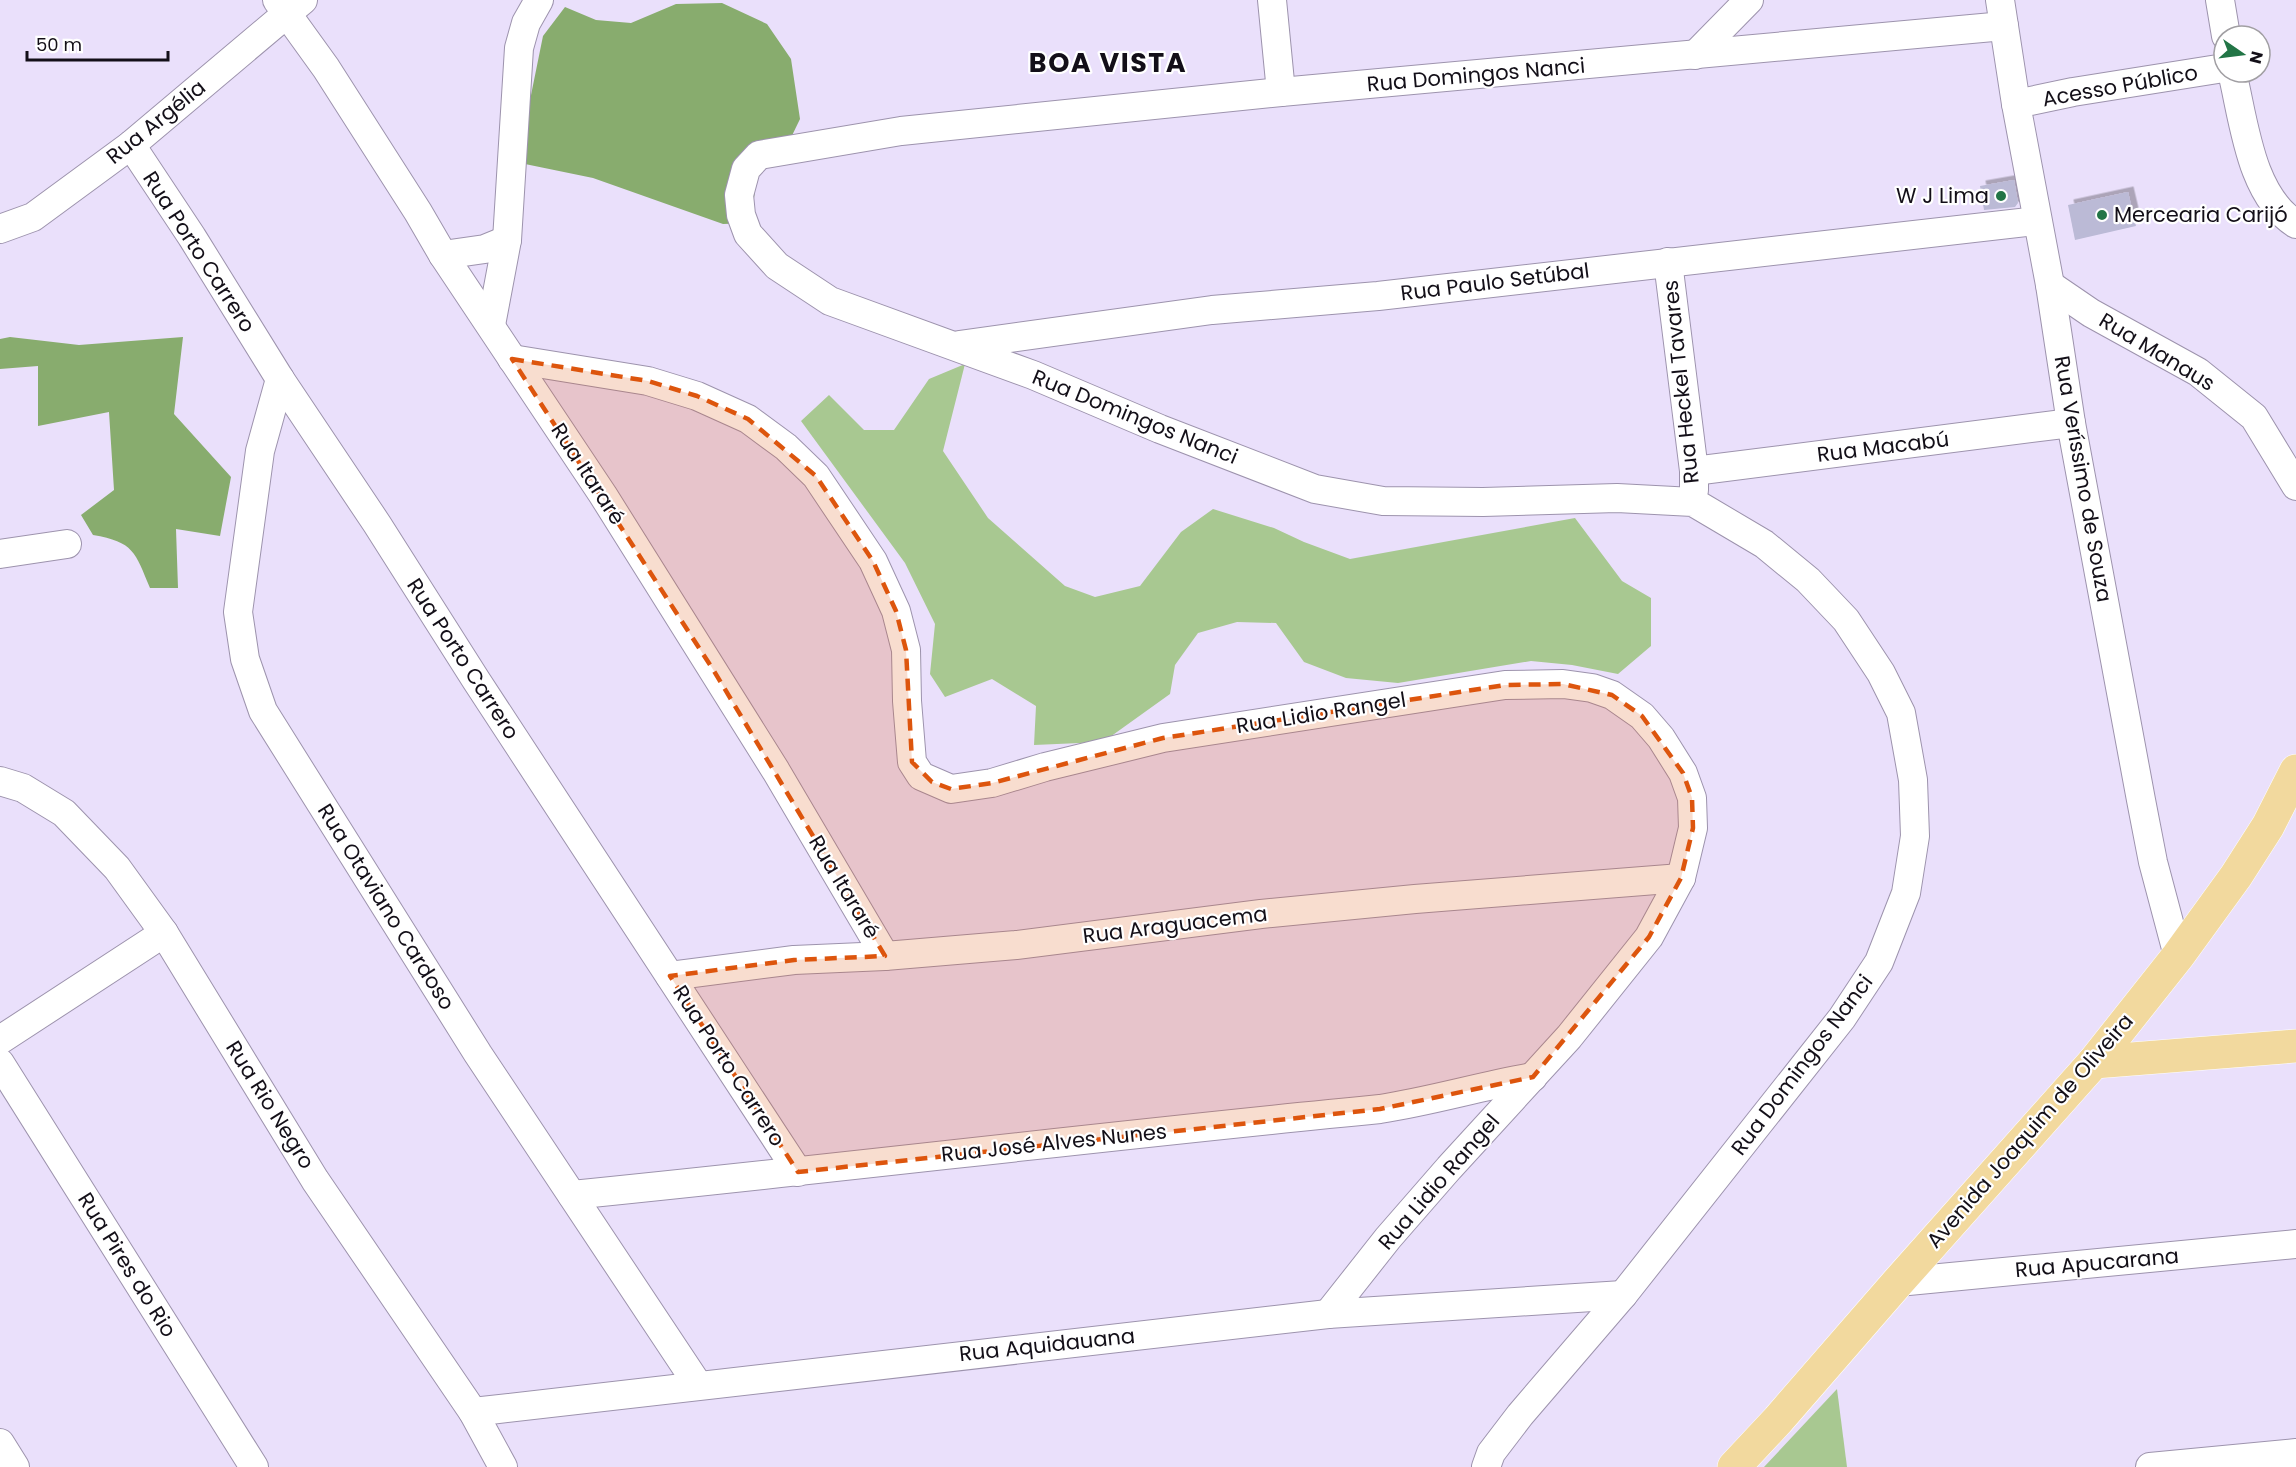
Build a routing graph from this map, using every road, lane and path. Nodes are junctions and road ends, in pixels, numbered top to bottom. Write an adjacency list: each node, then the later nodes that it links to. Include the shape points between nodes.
1 (539, 0): 17 (street, via 526,23 519,48)
2 (1272, 0): 11 (street)
3 (1749, 0): 8 (street)
4 (2220, 0): 7 (street)
5 (290, 5): 13 (street, Rua Argélia); 18 (street, Rua Itararé)
6 (2002, 13): 8 (street, Rua Domingos Nanci); 12 (street, Rua Veríssimo de Souza)
7 (2224, 24)
8 (1695, 55): 11 (street, Rua Domingos Nanci)
9 (2212, 71): 12 (street, Acesso Público)
10 (2235, 84): 15 (street, via 2254,165 2268,198)
11 (1281, 92): 22 (street, Rua Domingos Nanci, via 901,131 759,155 746,169 739,195 741,215 748,234 777,266 830,301)
12 (2016, 104): 14 (street, Rua Veríssimo de Souza)
13 (131, 145): 16 (street, Rua Argélia, via 33,217); 24 (street, Rua Porto Carrero)
14 (2036, 221): 19 (street, Rua Paulo Setúbal); 20 (street, Rua Veríssimo de Souza)
15 (2296, 224)
16 (0, 229)
17 (507, 240): 18 (street, via 485,249); 21 (street)
18 (443, 255): 21 (street, Rua Itararé)
19 (1668, 262): 22 (street, Rua Paulo Setúbal, via 1378,296 1212,310); 26 (street, Rua Heckel Tavares)
20 (2050, 285): 25 (street, Rua Veríssimo de Souza); 27 (street, Rua Manaus, via 2091,313 2199,372 2254,417)
21 (491, 325): 23 (street, Rua Itararé)
22 (954, 346): 28 (street, Rua Domingos Nanci, via 1315,489 1383,501 1617,498)
23 (512, 359): 33 (street, Rua Lidio Rangel, via 638,379 697,396 748,419 816,476 873,561 896,612 906,650 912,762 921,776 932,782 951,789 992,783 1163,738 1442,693 1504,685 1563,684 1612,695 1642,716 1683,773 1692,798 1693,828); 35 (street, Rua Itararé, via 714,671)
24 (280, 379): 37 (street, Rua Porto Carrero); 44 (street, Rua Otaviano Cardoso, via 260,451 238,612 245,659 263,711 478,1054)
25 (2072, 423): 26 (street, Rua Macabú); 36 (street, Rua Veríssimo de Souza, via 2141,800)
26 (1694, 471): 28 (street, Rua Heckel Tavares)
27 (2296, 486)
28 (1694, 502): 47 (street, Rua Domingos Nanci, via 1764,544 1808,580 1846,620 1901,713 1913,780 1915,836 1906,892 1879,962 1842,1018)
29 (67, 544): 30 (street)
30 (0, 554)
31 (2296, 771): 36 (main road, Avenida Joaquim de Oliveira, via 2268,826)
32 (0, 781): 34 (street, Rua Rio Negro, via 23,788 64,813 117,868)
33 (1681, 878): 35 (street, Rua Araguacema, via 1308,909 1016,945); 42 (street, Rua Lidio Rangel, via 1649,937)
34 (164, 933): 38 (street); 50 (street, Rua Rio Negro, via 315,1180)
35 (885, 956): 37 (street, Rua Araguacema, via 794,960)
36 (2178, 956): 40 (main road, Avenida Joaquim de Oliveira)
37 (670, 976): 43 (street, Rua Porto Carrero)
38 (0, 1040)
39 (2296, 1046): 40 (main road)
40 (2094, 1062): 46 (main road, Avenida Joaquim de Oliveira)
41 (0, 1063): 54 (street, Rua Pires do Rio)
42 (1533, 1077): 43 (street, Rua José Alves Nunes, via 1380,1109); 48 (street, Rua Lidio Rangel, via 1395,1229)
43 (798, 1172): 44 (street, Rua José Alves Nunes)
44 (573, 1195): 49 (street, Rua Otaviano Cardoso)
45 (2296, 1244): 46 (street, Rua Apucarana)
46 (1898, 1282): 57 (main road, Avenida Joaquim de Oliveira)
47 (1623, 1295): 48 (street, Rua Aquidauana); 56 (street, Rua Domingos Nanci, via 1520,1415)
48 (1328, 1314): 49 (street, Rua Aquidauana)
49 (698, 1385): 50 (street, Rua Aquidauana)
50 (473, 1412): 55 (street, Rua Rio Negro)
51 (0, 1443): 53 (street)
52 (2296, 1453): 58 (street)
53 (15, 1467)
54 (254, 1467)
55 (503, 1467)
56 (1486, 1467)
57 (1734, 1467)
58 (2150, 1467)

